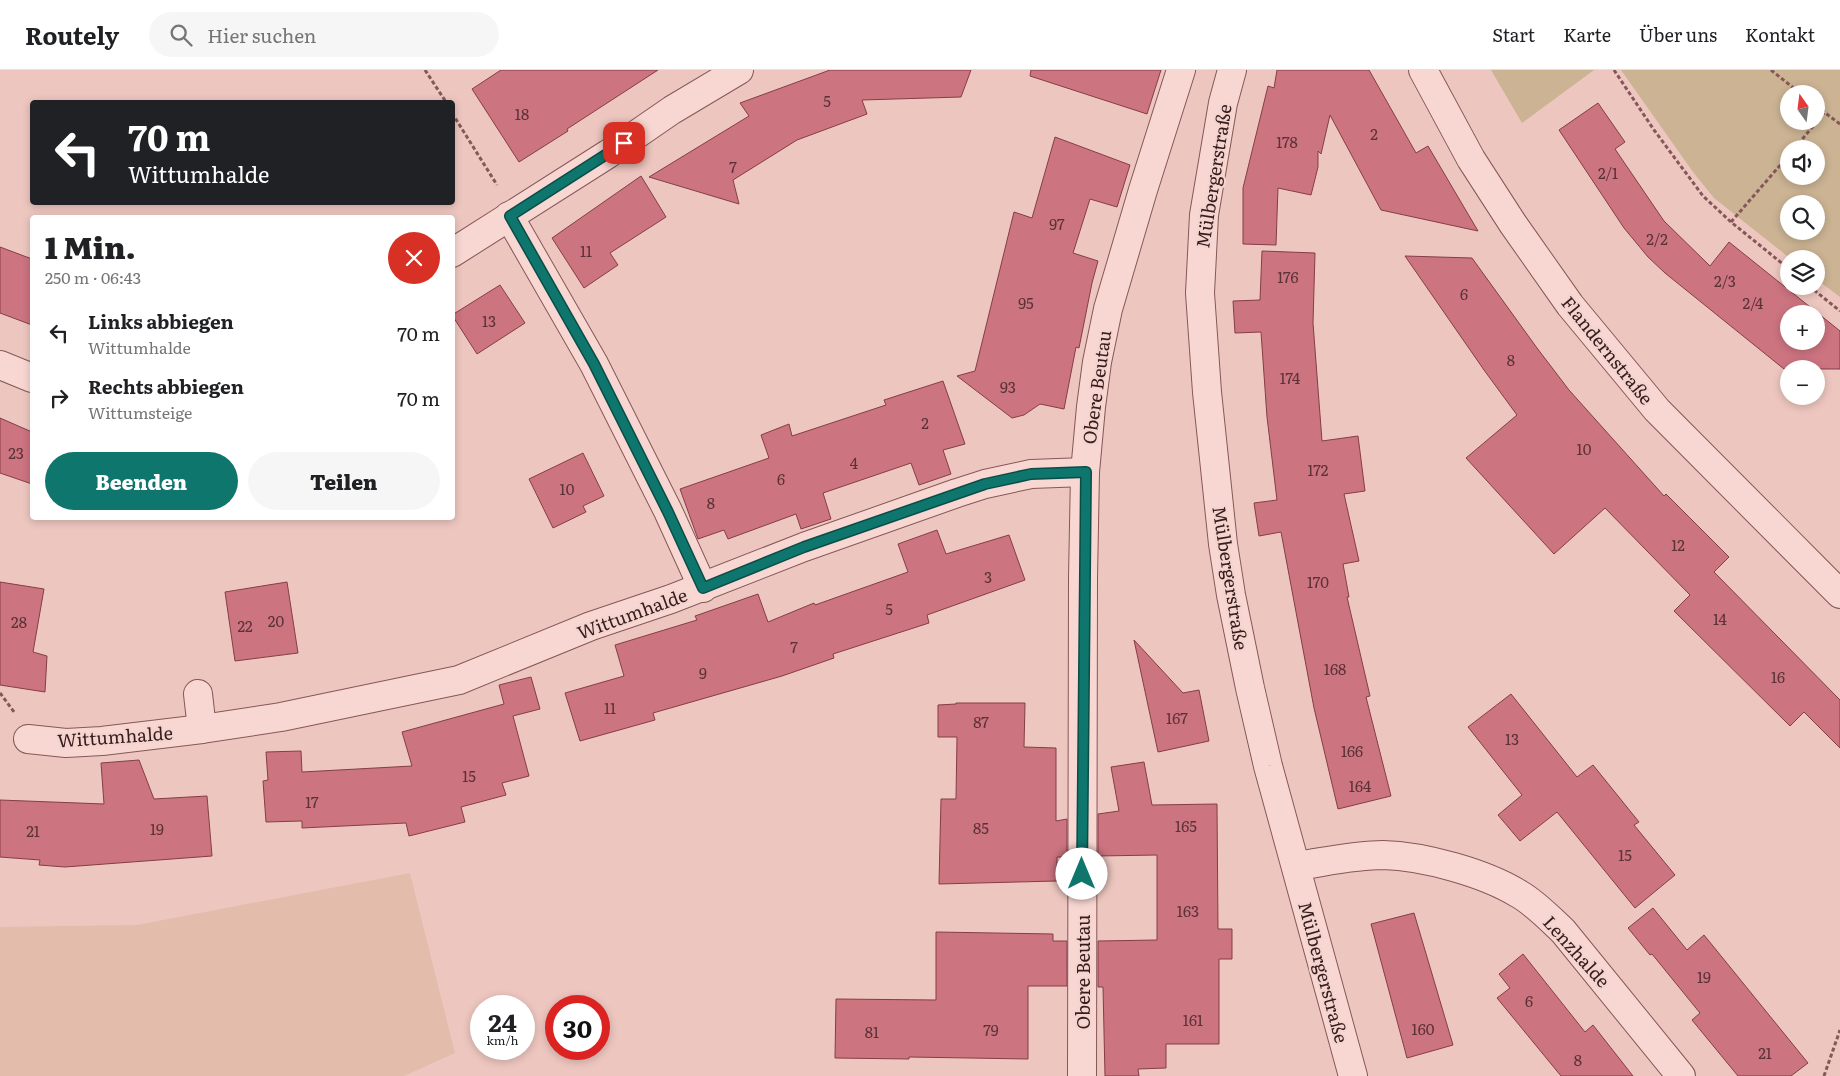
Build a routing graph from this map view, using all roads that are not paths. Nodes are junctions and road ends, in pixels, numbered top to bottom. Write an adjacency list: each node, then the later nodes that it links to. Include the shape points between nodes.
1 (740, 70): 5 (street, via 672,110)
2 (1181, 70): 9 (street, Obere Beutau, via 1108,309 1097,362)
3 (1232, 70): 15 (street, Mülbergerstraße, via 1204,215 1200,293 1202,339 1231,595 1252,697)
4 (1422, 70): 11 (street, Flandernstraße, via 1471,158 1570,305 1658,410)
5 (510, 216): 6 (street); 10 (street, via 594,364)
6 (455, 251)
7 (0, 365): 8 (street)
8 (30, 377)
9 (1086, 472): 10 (street, Wittumhalde, via 1031,474 985,484 804,547); 16 (street, Obere Beutau, via 1082,698)
10 (703, 588): 13 (street, Wittumhalde, via 591,626 460,680 281,717)
11 (1840, 594)
12 (198, 694): 13 (street)
13 (202, 729): 14 (street, Wittumhalde, via 102,741 66,743)
14 (28, 739)
15 (1296, 866): 17 (street, Mülbergerstraße); 18 (street, Lenzhalde, via 1385,855 1440,864 1502,884 1542,910 1563,931)
16 (1082, 1076)
17 (1352, 1076)
18 (1681, 1076)

